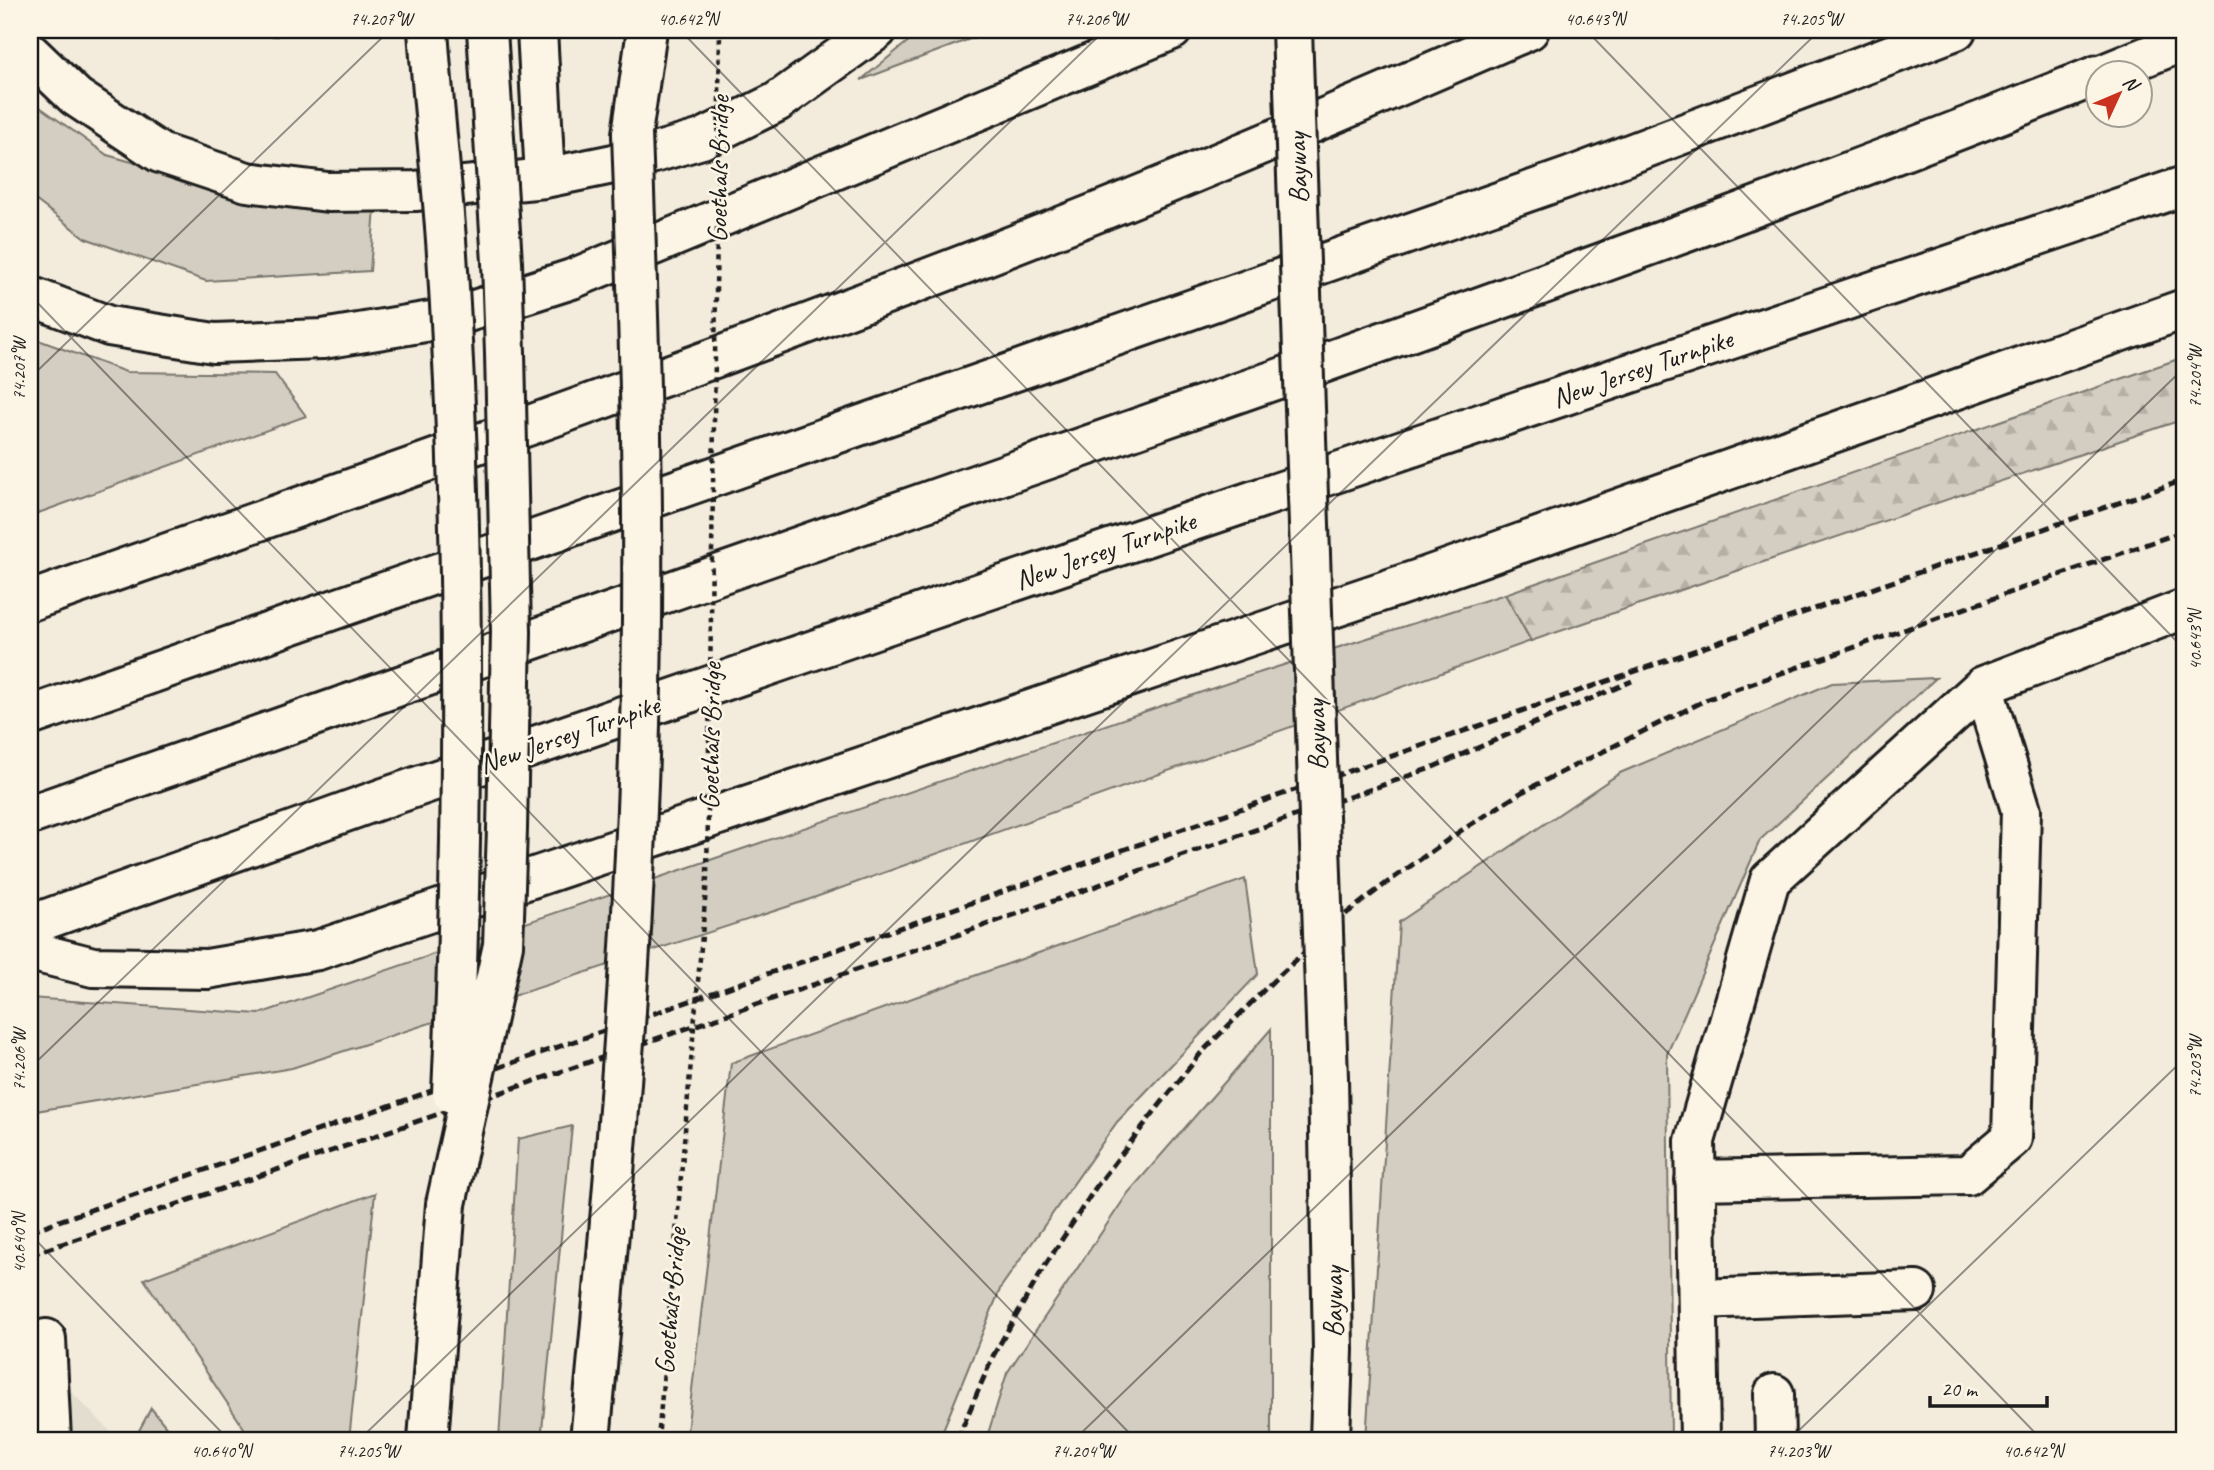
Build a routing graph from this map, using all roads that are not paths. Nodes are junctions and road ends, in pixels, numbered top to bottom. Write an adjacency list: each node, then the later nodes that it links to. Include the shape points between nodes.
1 (428, 30): 29 (main road, bridge, via 454,380 461,716 459,912)
2 (487, 30): 29 (main road, bridge, via 502,262 508,458 507,855 503,945)
3 (537, 30): 17 (main road)
4 (620, 30): 16 (main road)
5 (636, 30): 16 (main road)
6 (647, 30): 16 (main road)
7 (877, 30): 17 (main road, via 778,102 702,139)
8 (1172, 30): 19 (main road, via 572,279 450,318 323,339 214,343 109,326)
9 (1292, 30): 37 (main road, Bayway, bridge, via 1328,1078)
10 (1530, 30): 21 (main road, via 1059,227 746,346)
11 (1956, 30): 24 (main road, via 1554,182)
12 (2184, 41): 14 (main road)
13 (30, 52): 17 (main road, via 76,97 160,153 247,182 328,192 415,191)
14 (2136, 60)
15 (2084, 81): 25 (main road, via 1593,267)
16 (632, 134): 36 (main road, bridge, via 642,461 640,724 621,1092)
17 (545, 178)
18 (2184, 186): 26 (main road, New Jersey Turnpike, via 946,604)
19 (30, 296)
20 (2184, 309): 27 (main road, via 1422,578 318,950 207,970 93,967)
21 (30, 601)
22 (2184, 609): 23 (main road)
23 (1983, 686): 28 (main road, via 1770,880 1695,1141); 28 (main road, via 2021,810 2012,1138 1968,1175)
24 (30, 716)
25 (30, 815)
26 (30, 925)
27 (30, 951)
28 (1695, 1180): 31 (main road)
29 (446, 1204): 35 (main road)
30 (1916, 1291): 31 (main road)
31 (1698, 1300): 38 (main road)
32 (46, 1339): 34 (main road)
33 (1774, 1394): 39 (main road)
34 (51, 1440)
35 (428, 1440)
36 (590, 1440)
37 (1330, 1440)
38 (1700, 1440)
39 (1775, 1440)

